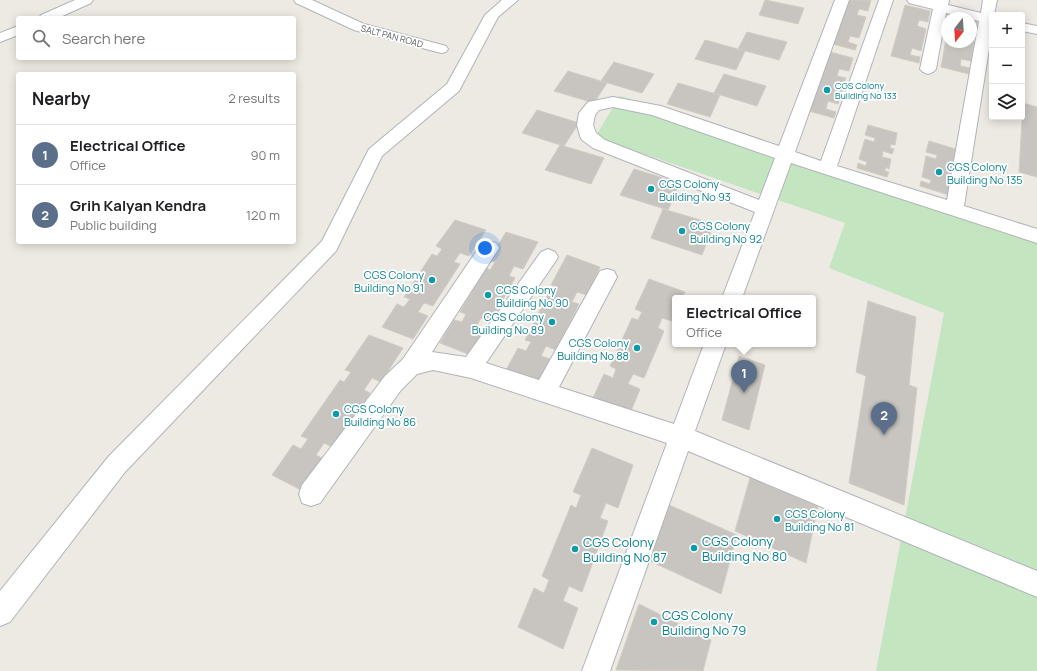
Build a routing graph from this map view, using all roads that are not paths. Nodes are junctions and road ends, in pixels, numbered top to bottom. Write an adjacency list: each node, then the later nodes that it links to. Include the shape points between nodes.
1 (86, 0): 10 (street)
2 (301, 0): 16 (street, SALT PAN ROAD, via 359,27)
3 (511, 0): 34 (street, via 492,15 453,87 375,153 329,246 117,464)
4 (842, 0): 18 (street)
5 (886, 0): 19 (street)
6 (914, 0): 8 (street)
7 (990, 0): 9 (street)
8 (941, 3): 11 (street); 17 (street)
9 (989, 12)
10 (50, 16)
11 (989, 19): 21 (street)
12 (1025, 28): 13 (street)
13 (1037, 30)
14 (16, 31): 15 (street)
15 (0, 38)
16 (441, 49)
17 (928, 69)
18 (784, 155): 19 (street); 20 (street); 20 (street, via 655,110 613,102 594,106 587,113 584,125 588,136 599,144)
19 (827, 169): 21 (street)
20 (765, 209): 26 (street)
21 (954, 210): 22 (street)
22 (1037, 236)
23 (489, 248): 28 (street)
24 (548, 257): 29 (street)
25 (607, 277): 30 (street)
26 (733, 295)
27 (714, 347): 31 (street)
28 (411, 366): 29 (street, via 433,362); 32 (street, via 393,383)
29 (471, 368): 30 (street)
30 (544, 392): 31 (street)
31 (681, 437): 33 (street); 35 (street)
32 (311, 494)
33 (1037, 584)
34 (0, 612)
35 (596, 671)

